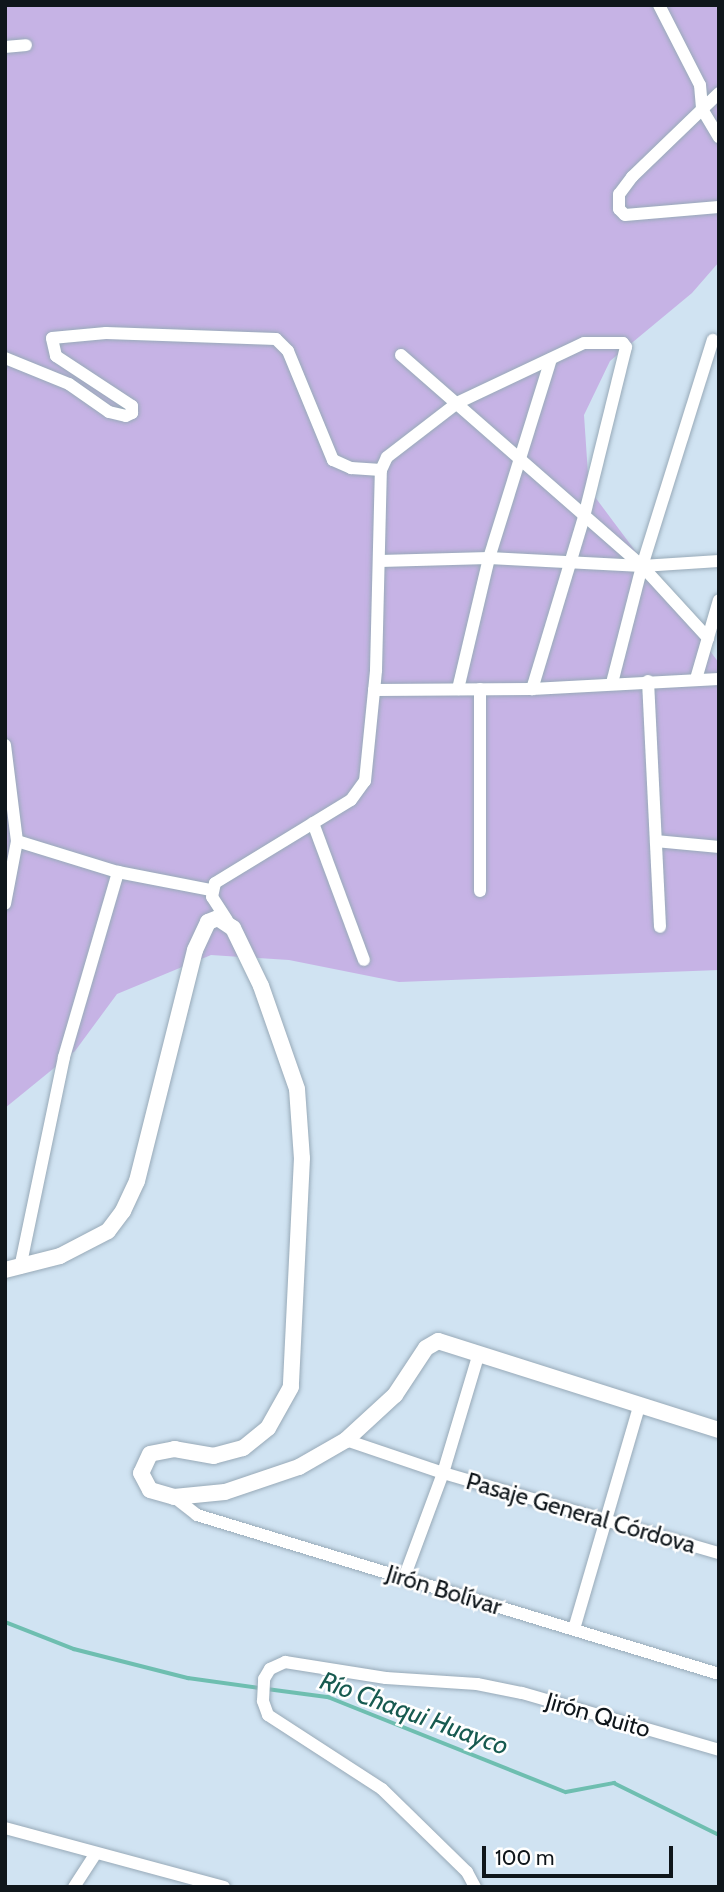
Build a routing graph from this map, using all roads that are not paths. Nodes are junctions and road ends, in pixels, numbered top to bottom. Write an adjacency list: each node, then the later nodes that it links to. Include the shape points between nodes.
1 (659, 5): 4 (street)
2 (26, 45): 3 (street)
3 (5, 47)
4 (700, 85): 5 (street); 7 (street)
5 (719, 86)
6 (719, 93): 7 (street)
7 (702, 109): 8 (street); 9 (street, via 632,177 620,194 618,209 625,215)
8 (719, 137)
9 (719, 207)
10 (713, 341): 22 (street)
11 (401, 355): 14 (street)
12 (5, 358): 16 (street, via 69,384 109,412 126,416 132,413 132,406 56,356 52,338 106,333 276,339 288,351 333,460 351,468)
13 (551, 359): 14 (street); 15 (street); 17 (street, via 584,343 622,343 626,347)
14 (457, 403): 15 (street); 16 (street, via 387,457)
15 (519, 458): 17 (street); 18 (street)
16 (382, 470): 19 (street)
17 (584, 517): 20 (street); 22 (street)
18 (489, 558): 19 (street); 20 (street); 29 (street)
19 (380, 561): 32 (street)
20 (572, 561): 22 (street); 31 (street)
21 (719, 561): 22 (street)
22 (642, 566): 24 (street); 28 (street)
23 (719, 600): 24 (street)
24 (708, 638): 25 (street)
25 (696, 678): 26 (street); 27 (street)
26 (719, 679)
27 (648, 681): 28 (street); 36 (street)
28 (612, 683): 31 (street)
29 (458, 689): 30 (street); 32 (street)
30 (480, 689): 31 (street); 40 (street)
31 (531, 689)
32 (374, 690): 34 (street, via 360,794)
33 (5, 746): 35 (street)
34 (313, 822): 39 (street, via 222,877); 44 (street)
35 (18, 841): 38 (street); 41 (street)
36 (656, 841): 37 (street); 43 (street)
37 (719, 847)
38 (118, 872): 39 (street); 45 (street, via 64,1057)
39 (211, 890): 42 (street)
40 (480, 891)
41 (5, 904)
42 (227, 920): 45 (street, via 208,922 198,941 138,1181 123,1211 107,1231 60,1256); 51 (street, via 261,986 297,1088 302,1158 291,1387 268,1428 243,1448 214,1457 175,1449 150,1454 143,1463 144,1484 159,1495)
43 (660, 927)
44 (364, 960)
45 (13, 1269)
46 (479, 1353): 47 (street); 49 (street, via 431,1343 395,1395); 50 (street)
47 (639, 1406): 48 (street); 52 (street)
48 (719, 1430)
49 (346, 1440): 50 (street, Pasaje General Córdova); 51 (street, via 299,1467 251,1485)
50 (443, 1473): 52 (street, Pasaje General Córdova); 54 (street)
51 (174, 1497): 54 (street, Jirón Bolívar, via 197,1515)
52 (606, 1520): 53 (street, Pasaje General Córdova); 55 (street)
53 (719, 1553)
54 (404, 1578): 55 (street, Jirón Bolívar)
55 (574, 1629): 56 (street, Jirón Bolívar)
56 (719, 1674)
57 (719, 1750): 63 (street, Jirón Quito, via 477,1684 386,1678 285,1662 270,1669 264,1679 263,1701 268,1716 382,1789 467,1872)
58 (5, 1828): 59 (street)
59 (96, 1853): 60 (street); 61 (street)
60 (205, 1884): 62 (street)
61 (74, 1887)
62 (224, 1887)
63 (475, 1887)

